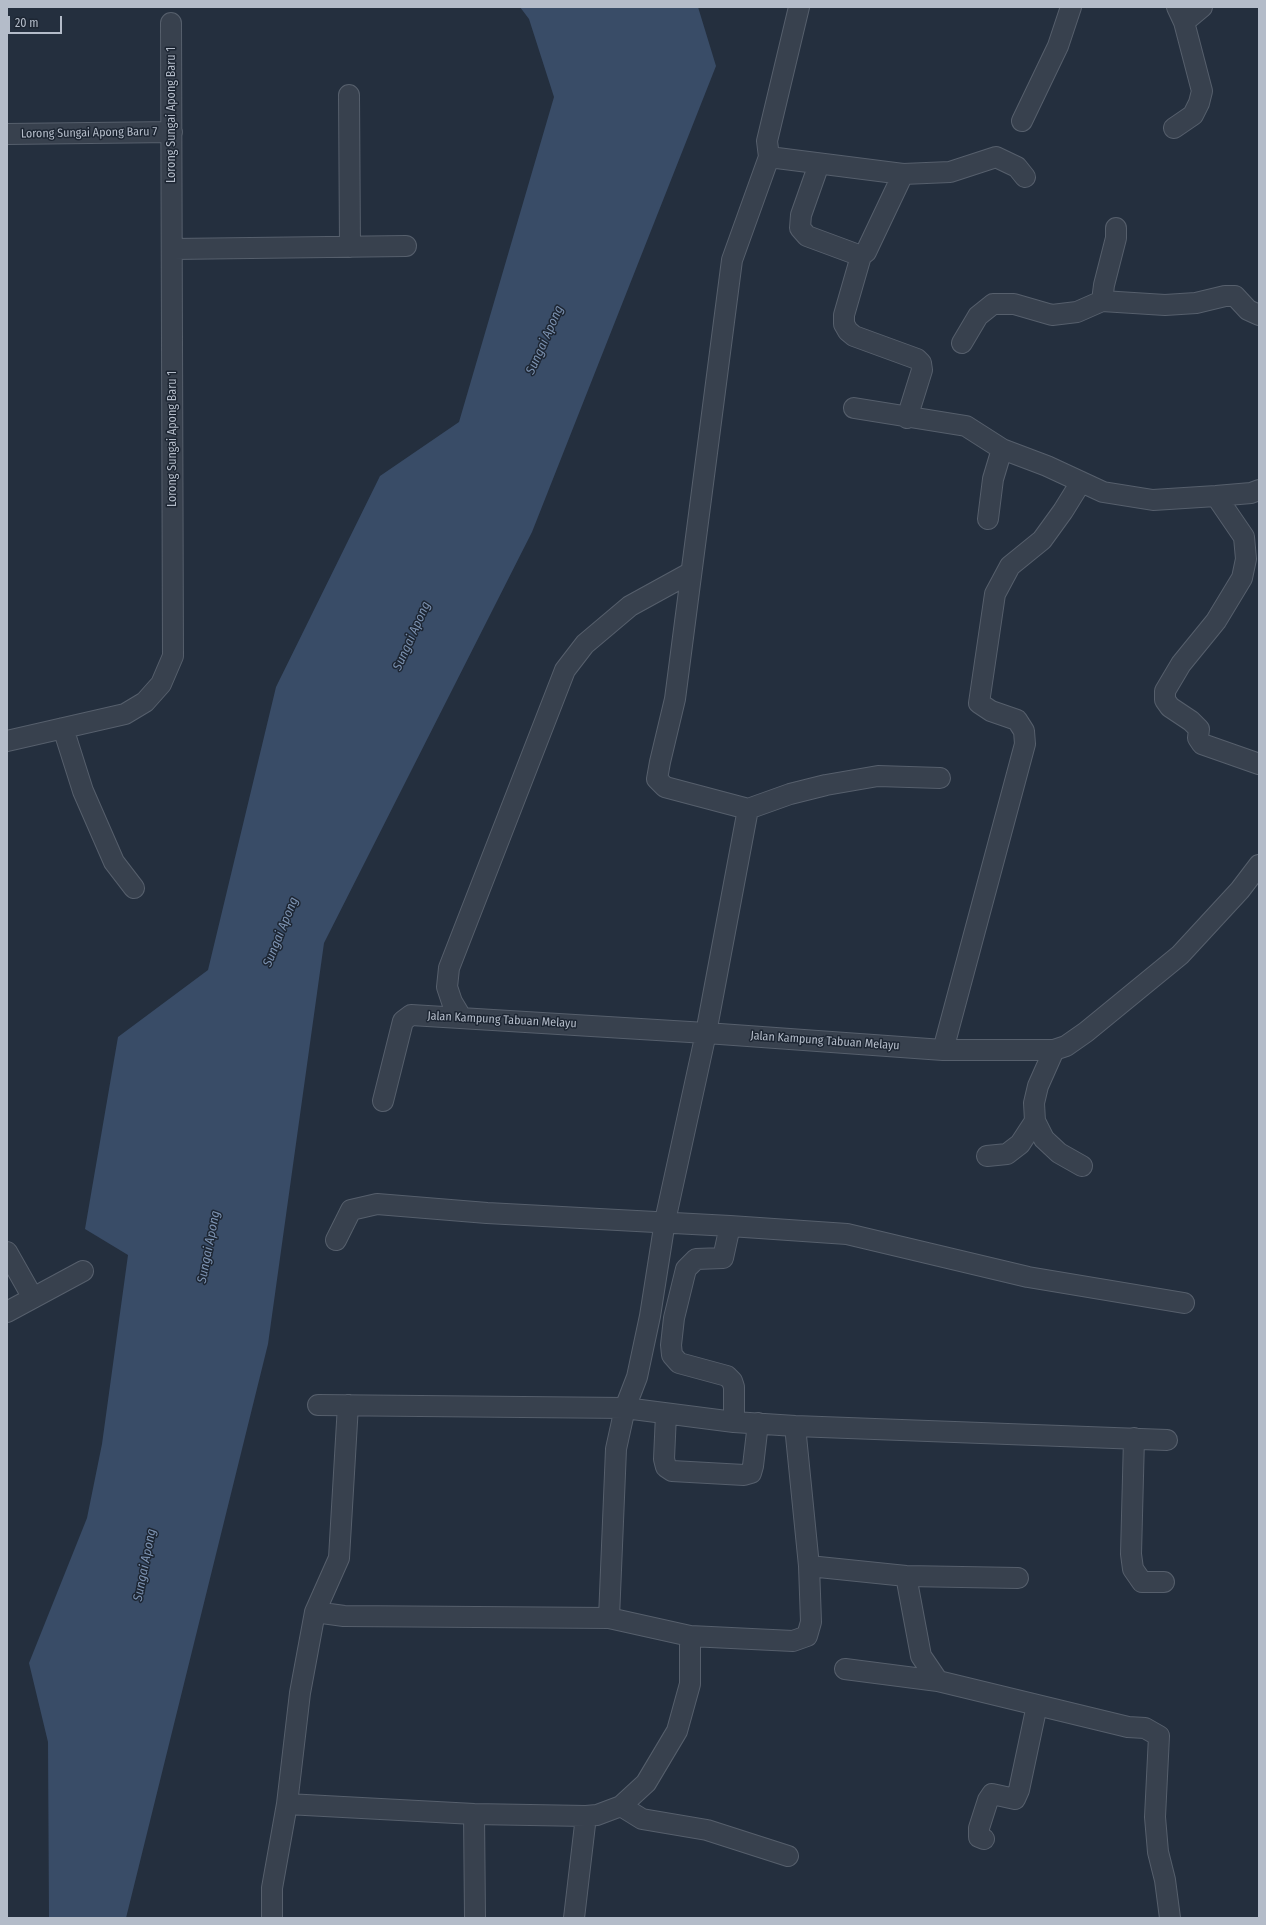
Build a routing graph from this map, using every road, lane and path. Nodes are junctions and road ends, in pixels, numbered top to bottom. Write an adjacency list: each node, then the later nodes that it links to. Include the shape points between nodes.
1 (799, 7): 11 (street, via 767,141)
2 (1071, 7): 7 (street, via 1058,46)
3 (1202, 7): 4 (street)
4 (1180, 14): 8 (street, via 1202,91 1193,115)
5 (171, 23): 9 (street, Lorong Sungai Apong Baru 1)
6 (349, 95): 16 (street)
7 (1022, 121)
8 (1174, 128)
9 (172, 132): 10 (street, Lorong Sungai Apong Baru 7); 18 (street, Lorong Sungai Apong Baru 1)
10 (7, 134)
11 (769, 158): 12 (street); 30 (street, via 732,260)
12 (819, 164): 13 (street); 19 (street, via 801,215 800,228 807,236)
13 (903, 174): 14 (street, via 950,172 996,157 1017,167); 19 (street, via 866,252)
14 (1025, 177)
15 (1116, 228): 20 (street)
16 (350, 246): 17 (street); 18 (street)
17 (406, 246)
18 (173, 249): 31 (street, Lorong Sungai Apong Baru 1, via 174,656 161,684 145,702 125,714)
19 (861, 256): 24 (street, via 845,308 844,324 854,336 922,363)
20 (1102, 301): 21 (street, via 1165,305 1235,296 1248,310); 22 (street, via 1077,312 1052,315 1014,304 993,304 978,316)
21 (1259, 315)
22 (962, 343)
23 (854, 408): 24 (street)
24 (907, 418): 25 (street, via 966,426)
25 (1002, 449): 26 (street); 29 (street, via 993,479)
26 (1080, 482): 28 (street, via 1103,492 1153,500); 40 (street, via 1042,540 1010,566 995,594 979,703 991,711 1017,720 1024,731 1025,744)
27 (1259, 490): 28 (street)
28 (1216, 496): 33 (street, via 1244,538 1246,559 1242,578 1216,621 1181,664 1165,691 1165,700 1170,707 1192,721 1199,729 1198,738 1202,744)
29 (988, 519)
30 (690, 573): 35 (street, via 674,699 658,779 665,787); 38 (street, via 630,606 585,644 565,670 449,968 447,987)
31 (63, 728): 32 (street, Lorong Sungai Apong Baru 1); 37 (street, via 83,791 114,862)
32 (7, 741)
33 (1259, 764)
34 (940, 778): 35 (street, via 878,776 790,794)
35 (748, 810): 39 (street)
36 (1259, 866): 41 (street, Jalan Kampung Tabuan Melayu, via 1180,955 1086,1032 1066,1046)
37 (134, 888)
38 (461, 1017): 39 (street, Jalan Kampung Tabuan Melayu); 42 (street, Jalan Kampung Tabuan Melayu, via 410,1015 403,1021)
39 (706, 1033): 40 (street, Jalan Kampung Tabuan Melayu); 46 (street)
40 (943, 1050): 41 (street, Jalan Kampung Tabuan Melayu)
41 (1054, 1050): 43 (street, via 1038,1086 1034,1103)
42 (383, 1101)
43 (1034, 1121): 44 (street, via 1020,1144 1007,1154); 45 (street, via 1044,1139 1059,1153)
44 (987, 1156)
45 (1082, 1166)
46 (665, 1221): 47 (street); 48 (street, via 487,1213 377,1204 351,1210); 54 (street)
47 (730, 1226): 52 (street, via 847,1234 1028,1277); 55 (street, via 723,1258 696,1259 686,1269)
48 (336, 1240)
49 (10, 1264): 51 (street)
50 (83, 1271): 51 (street)
51 (33, 1298): 53 (street)
52 (1184, 1303)
53 (7, 1312)
54 (650, 1316): 55 (street); 58 (street, via 637,1377)
55 (674, 1318): 60 (street, via 672,1355 679,1363 727,1376 732,1381)
56 (318, 1405): 57 (street)
57 (348, 1405): 58 (street); 69 (street, via 339,1558)
58 (625, 1408): 59 (street); 70 (street, via 616,1449)
59 (666, 1414): 60 (street); 61 (street, via 664,1459 666,1467 672,1471 744,1475 751,1473 754,1466)
60 (734, 1422): 61 (street)
61 (758, 1423): 62 (street)
62 (795, 1426): 63 (street); 65 (street)
63 (1134, 1438): 64 (street); 68 (street, via 1131,1554 1134,1569 1142,1582)
64 (1167, 1440)
65 (809, 1566): 66 (street); 71 (street, via 811,1622 807,1636 793,1641)
66 (906, 1576): 67 (street); 73 (street, via 921,1656)
67 (1018, 1578)
68 (1164, 1582)
69 (315, 1612): 70 (street, via 344,1616); 75 (street, via 300,1693)
70 (609, 1618): 71 (street)
71 (690, 1636): 76 (street, via 690,1684 677,1731 646,1783)
72 (845, 1669): 73 (street)
73 (938, 1681): 74 (street)
74 (1037, 1705): 79 (street, via 1019,1790 1015,1799 992,1794 980,1828 979,1837); 84 (street, via 1128,1728 1145,1728 1159,1736 1155,1817 1158,1852)
75 (287, 1804): 77 (street); 81 (street, via 272,1888)
76 (621, 1806): 78 (street, via 597,1815); 80 (street, via 642,1819 707,1830)
77 (474, 1814): 78 (street); 82 (street)
78 (586, 1816): 83 (street)
79 (984, 1839)
80 (788, 1856)
81 (272, 1918)
82 (475, 1918)
83 (574, 1918)
84 (1170, 1918)

